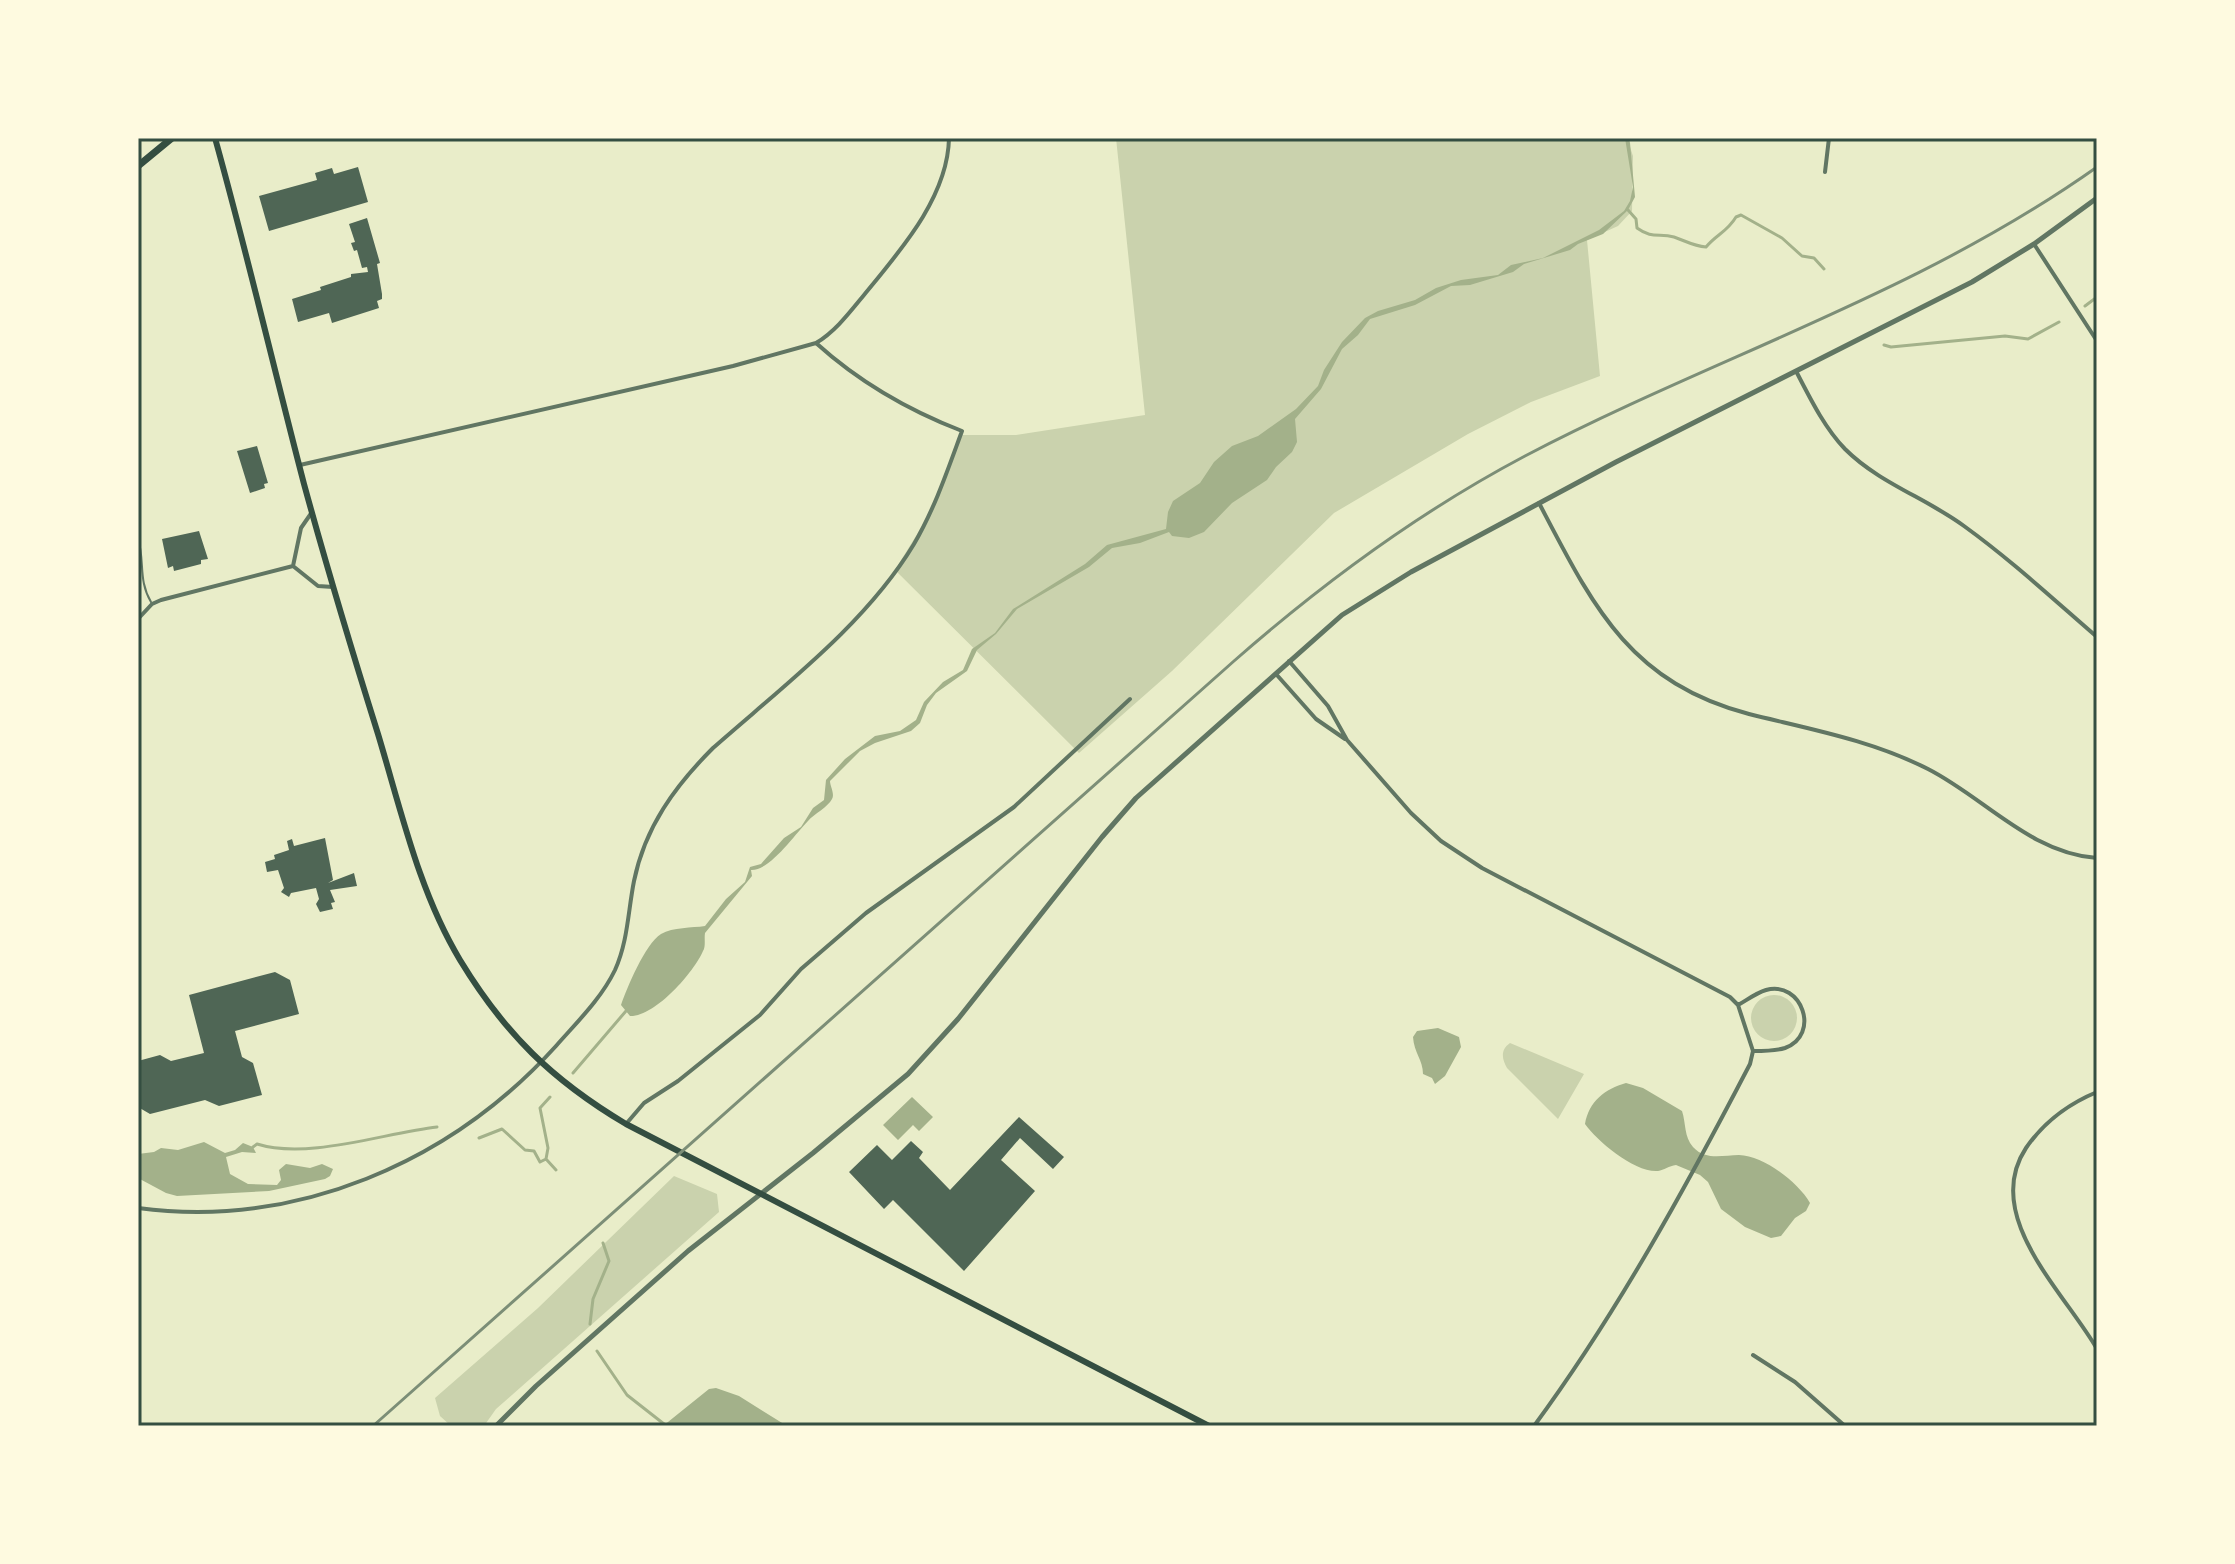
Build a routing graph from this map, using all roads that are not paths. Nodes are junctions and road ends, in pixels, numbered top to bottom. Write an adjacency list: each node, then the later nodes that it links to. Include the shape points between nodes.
1 (172, 138): 5 (main road)
2 (215, 138): 12 (main road)
3 (949, 138): 10 (street, via 939,184 908,241 844,318)
4 (1829, 138): 6 (street)
5 (138, 166)
6 (1825, 172)
7 (2097, 198): 8 (street)
8 (2034, 244): 9 (street); 11 (street, via 1946,296)
9 (2097, 341)
10 (816, 343): 12 (street); 28 (street, via 871,384 962,431 956,448 926,523 881,590 854,621 713,748 666,802 641,853 614,970 592,1006)
11 (1796, 371): 13 (street); 20 (street, via 1847,451 1974,533)
12 (300, 465): 14 (main road)
13 (1539, 503): 21 (street, via 1367,597); 25 (street, via 1603,616 1630,649 1669,679 1724,706 1844,736 1912,761 2044,844)
14 (312, 512): 16 (street, via 301,528); 17 (main road)
15 (138, 538): 18 (lane, via 142,584)
16 (293, 566): 17 (street, via 318,586); 18 (street)
17 (333, 587): 28 (main road, via 436,913 477,987)
18 (152, 604): 19 (street)
19 (138, 619)
20 (2097, 637)
21 (1289, 661): 22 (street); 24 (street, via 1328,706)
22 (1275, 673): 24 (street, via 1316,719); 31 (street, via 1136,798 924,1058)
23 (1130, 699): 30 (street, via 1014,807 866,913 801,969 760,1015 644,1103)
24 (1347, 740): 26 (street, via 1425,828 1457,854)
25 (2097, 858)
26 (1738, 1005): 27 (street); 27 (street, via 1779,989 1795,996 1804,1010 1802,1033 1792,1044)
27 (1753, 1051): 37 (street, via 1687,1182 1594,1341)
28 (541, 1063): 30 (main road, via 585,1100); 32 (street, via 450,1138 341,1189 251,1209)
29 (2097, 1092): 33 (street, via 2039,1131 2020,1157 2011,1191 2025,1237)
30 (626, 1124): 31 (main road)
31 (762, 1194): 35 (street, via 688,1251); 36 (main road)
32 (138, 1208)
33 (2097, 1349)
34 (1753, 1355): 38 (street)
35 (496, 1426)
36 (1209, 1426)
37 (1534, 1426)
38 (1845, 1426)

